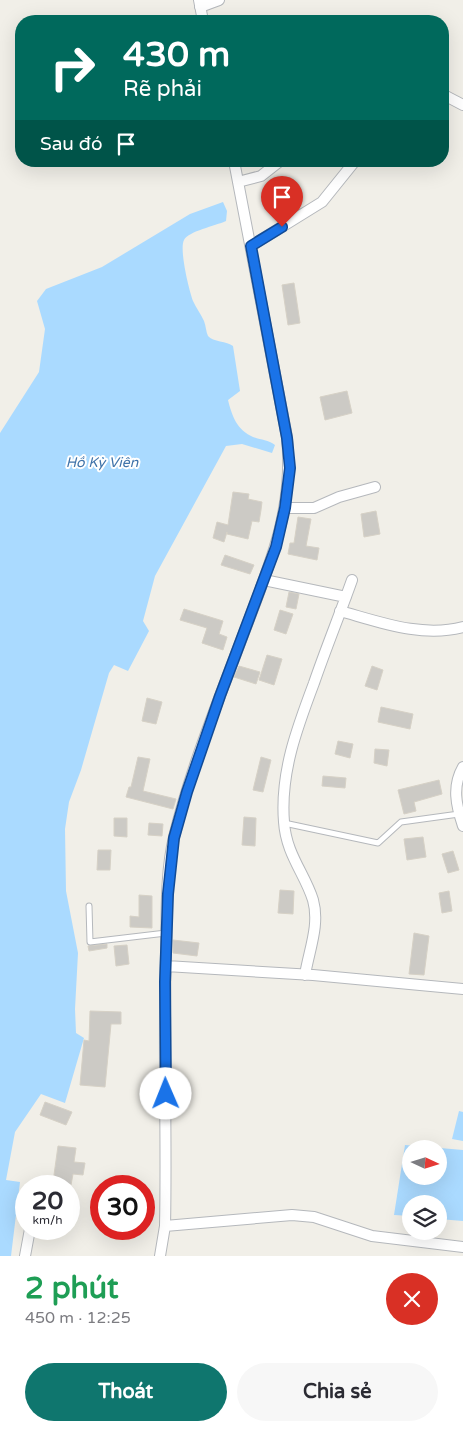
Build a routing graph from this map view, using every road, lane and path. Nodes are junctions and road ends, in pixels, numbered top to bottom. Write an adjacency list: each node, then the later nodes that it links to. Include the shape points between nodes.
1 (219, 0): 2 (street)
2 (199, 4)
3 (449, 98): 4 (street)
4 (463, 105)
5 (235, 167): 8 (street)
6 (272, 167): 8 (street, via 261,176)
7 (350, 167): 9 (street, via 322,202)
8 (238, 182): 9 (street)
9 (251, 246): 11 (street, via 287,438 290,468)
10 (375, 487): 11 (street, via 314,508)
11 (285, 508): 12 (street)
12 (264, 580): 14 (street); 22 (street, via 211,722 174,838)
13 (352, 580): 14 (street)
14 (346, 597): 15 (street)
15 (340, 611): 16 (street, via 430,632); 19 (street, via 287,762)
16 (463, 627)
17 (463, 768): 18 (street, via 455,782)
18 (459, 814): 19 (lane, via 401,822 378,842); 20 (street)
19 (284, 823): 24 (street, via 291,853 315,912 316,925)
20 (463, 826)
21 (89, 906): 22 (lane, via 90,942)
22 (166, 933): 23 (street)
23 (166, 966): 24 (street); 26 (street)
24 (305, 975): 25 (street)
25 (463, 989)
26 (165, 1226): 28 (street, via 292,1215 314,1217 372,1236); 30 (street)
27 (28, 1240): 29 (street)
28 (463, 1247)
29 (25, 1256)
30 (160, 1256)

